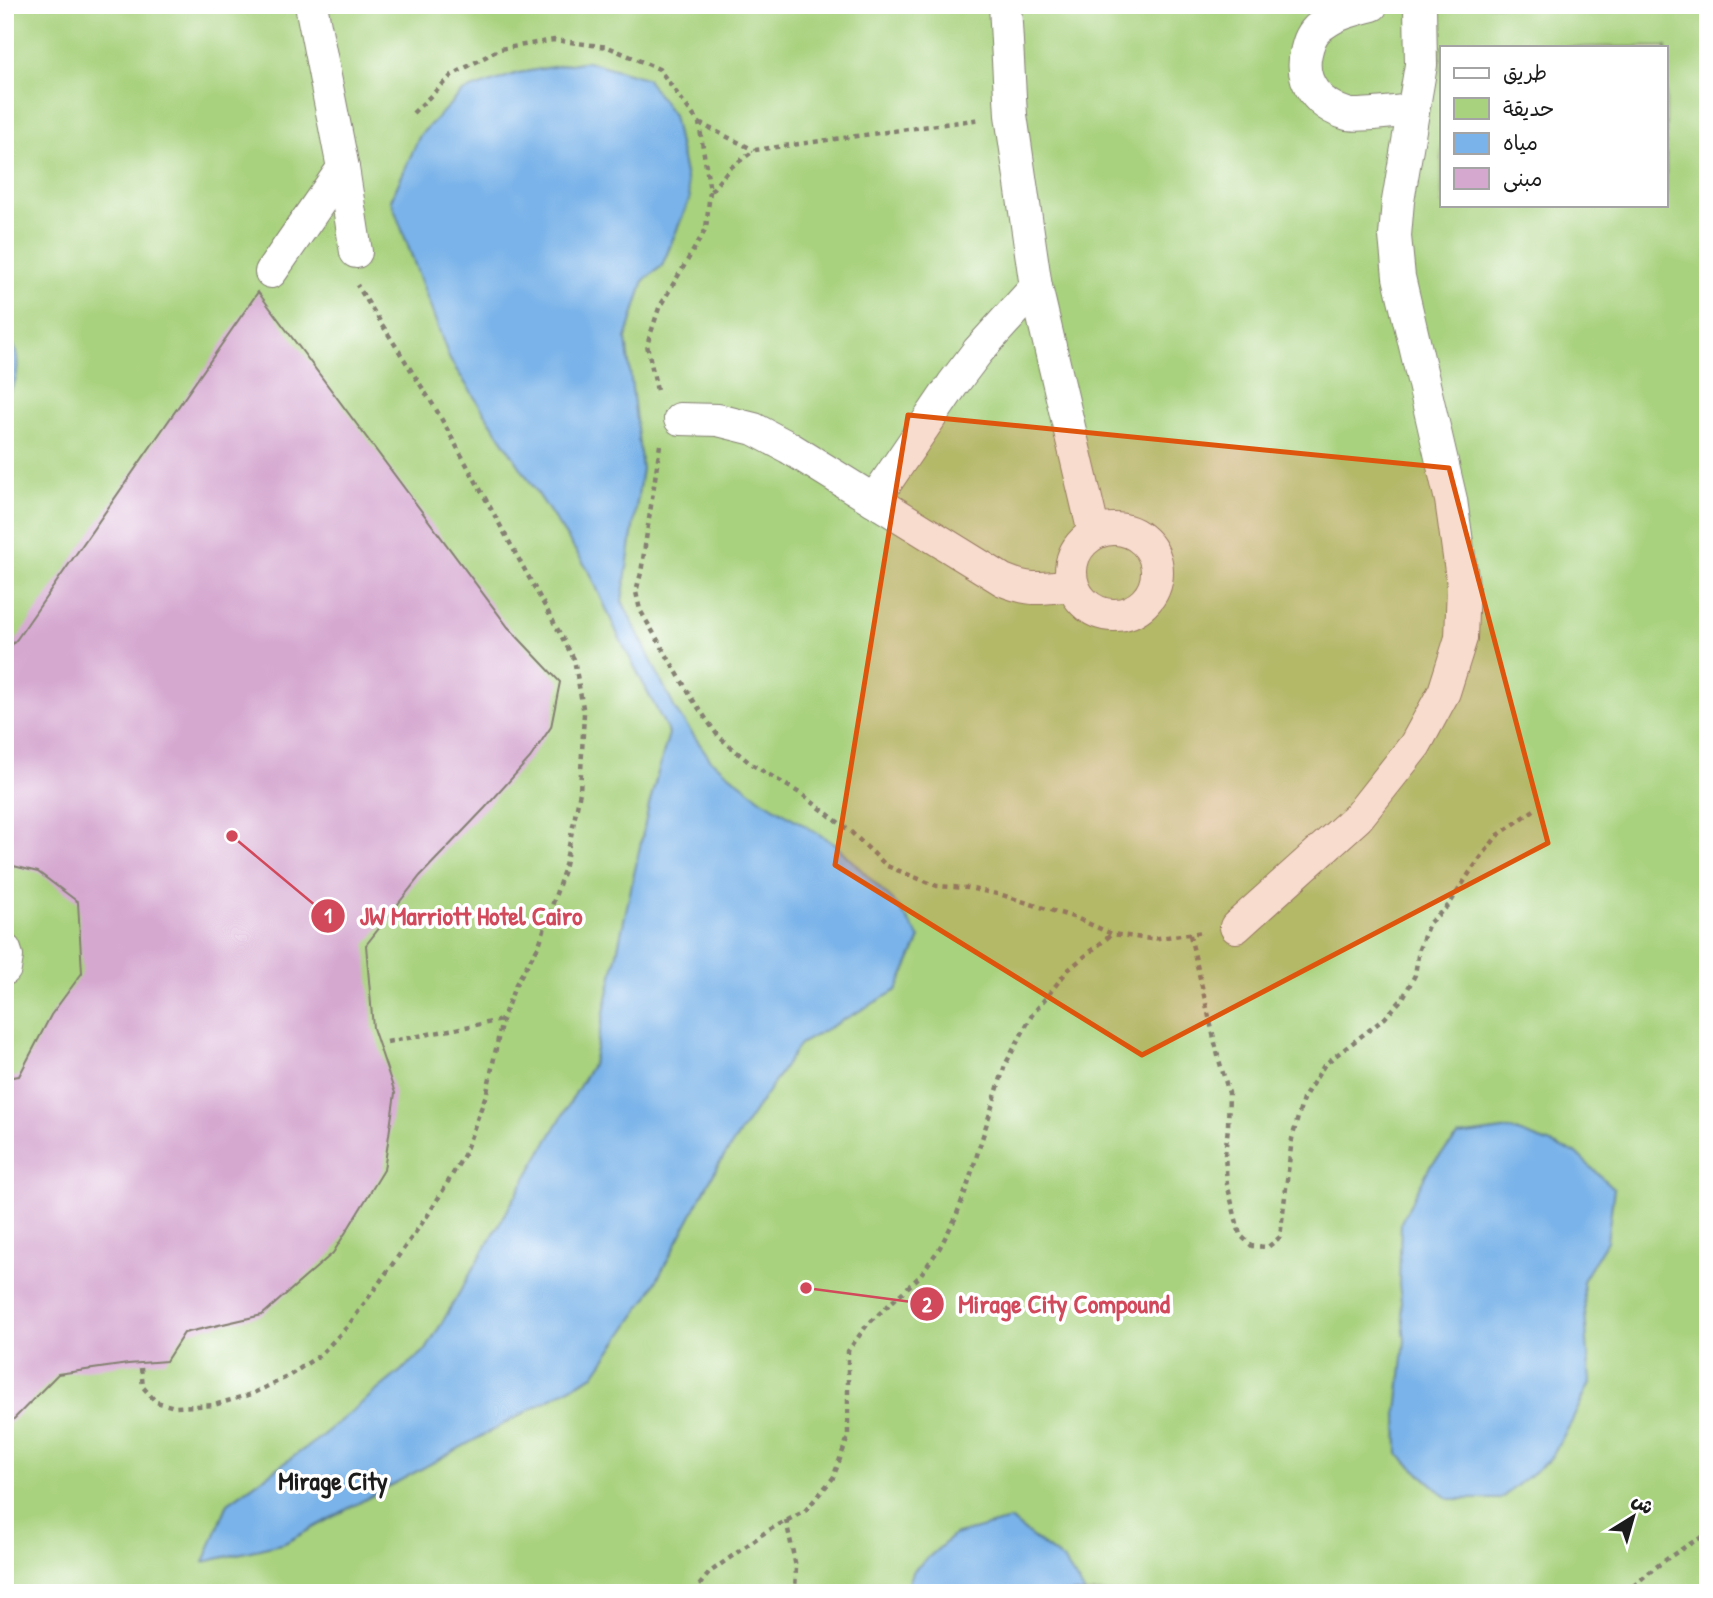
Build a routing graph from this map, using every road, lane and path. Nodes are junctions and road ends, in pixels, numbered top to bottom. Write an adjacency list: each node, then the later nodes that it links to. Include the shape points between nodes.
1 (311, 5): 10 (street)
2 (1005, 5): 7 (street)
3 (1372, 5): 5 (street, via 1334,16 1315,31 1304,63 1308,84 1320,101 1349,115)
4 (1421, 6): 5 (street, via 1421,65)
5 (1413, 110): 20 (street, via 1395,236 1399,277 1451,500 1463,585 1461,638 1444,692 1415,745 1359,817)
6 (413, 113): 8 (path, via 464,68 500,50 554,40 608,47 659,69)
7 (1012, 115): 9 (path); 14 (street)
8 (699, 123): 9 (path); 11 (path)
9 (755, 150): 11 (path, via 730,168)
10 (343, 168): 12 (street); 13 (street)
11 (710, 191): 15 (path, via 706,229 659,308 647,345)
12 (356, 267): 25 (path, via 574,659 584,713 580,792 564,870 539,945)
13 (271, 272)
14 (1036, 287): 16 (street, via 978,351); 17 (street)
15 (666, 419): 16 (street, via 718,419 754,429); 21 (path, via 636,592 639,610 718,736 751,764 841,824 887,866 937,886 1002,895)
16 (874, 500): 18 (street, via 1003,580 1037,589)
17 (1094, 533): 18 (street, via 1074,555); 18 (street, via 1124,530 1149,546 1157,574 1154,589 1134,611 1112,615 1091,608)
18 (1072, 585)
19 (1534, 810): 22 (path, via 1497,836 1448,905 1429,923 1415,975 1403,998 1385,1018 1325,1064 1303,1098 1292,1139 1280,1237 1268,1247 1252,1246 1240,1235 1227,1184 1229,1093)
20 (1236, 927): 22 (path)
21 (1112, 934): 22 (path, via 1151,939); 28 (path, via 1068,971 1032,1015 1005,1065 967,1187 939,1249 919,1277 867,1325 848,1351 848,1437 833,1478 805,1511)
22 (1190, 934)
23 (5, 950): 24 (street)
24 (5, 970)
25 (502, 1020): 26 (path); 27 (path, via 487,1092 464,1154 372,1294 320,1355 251,1394 214,1405 175,1407 156,1402 143,1387)
26 (387, 1042)
27 (141, 1368)
28 (786, 1520): 30 (path, via 710,1572); 31 (path, via 796,1567)
29 (1708, 1534): 32 (path, via 1647,1573)
30 (693, 1593)
31 (795, 1593)
32 (1626, 1593)

